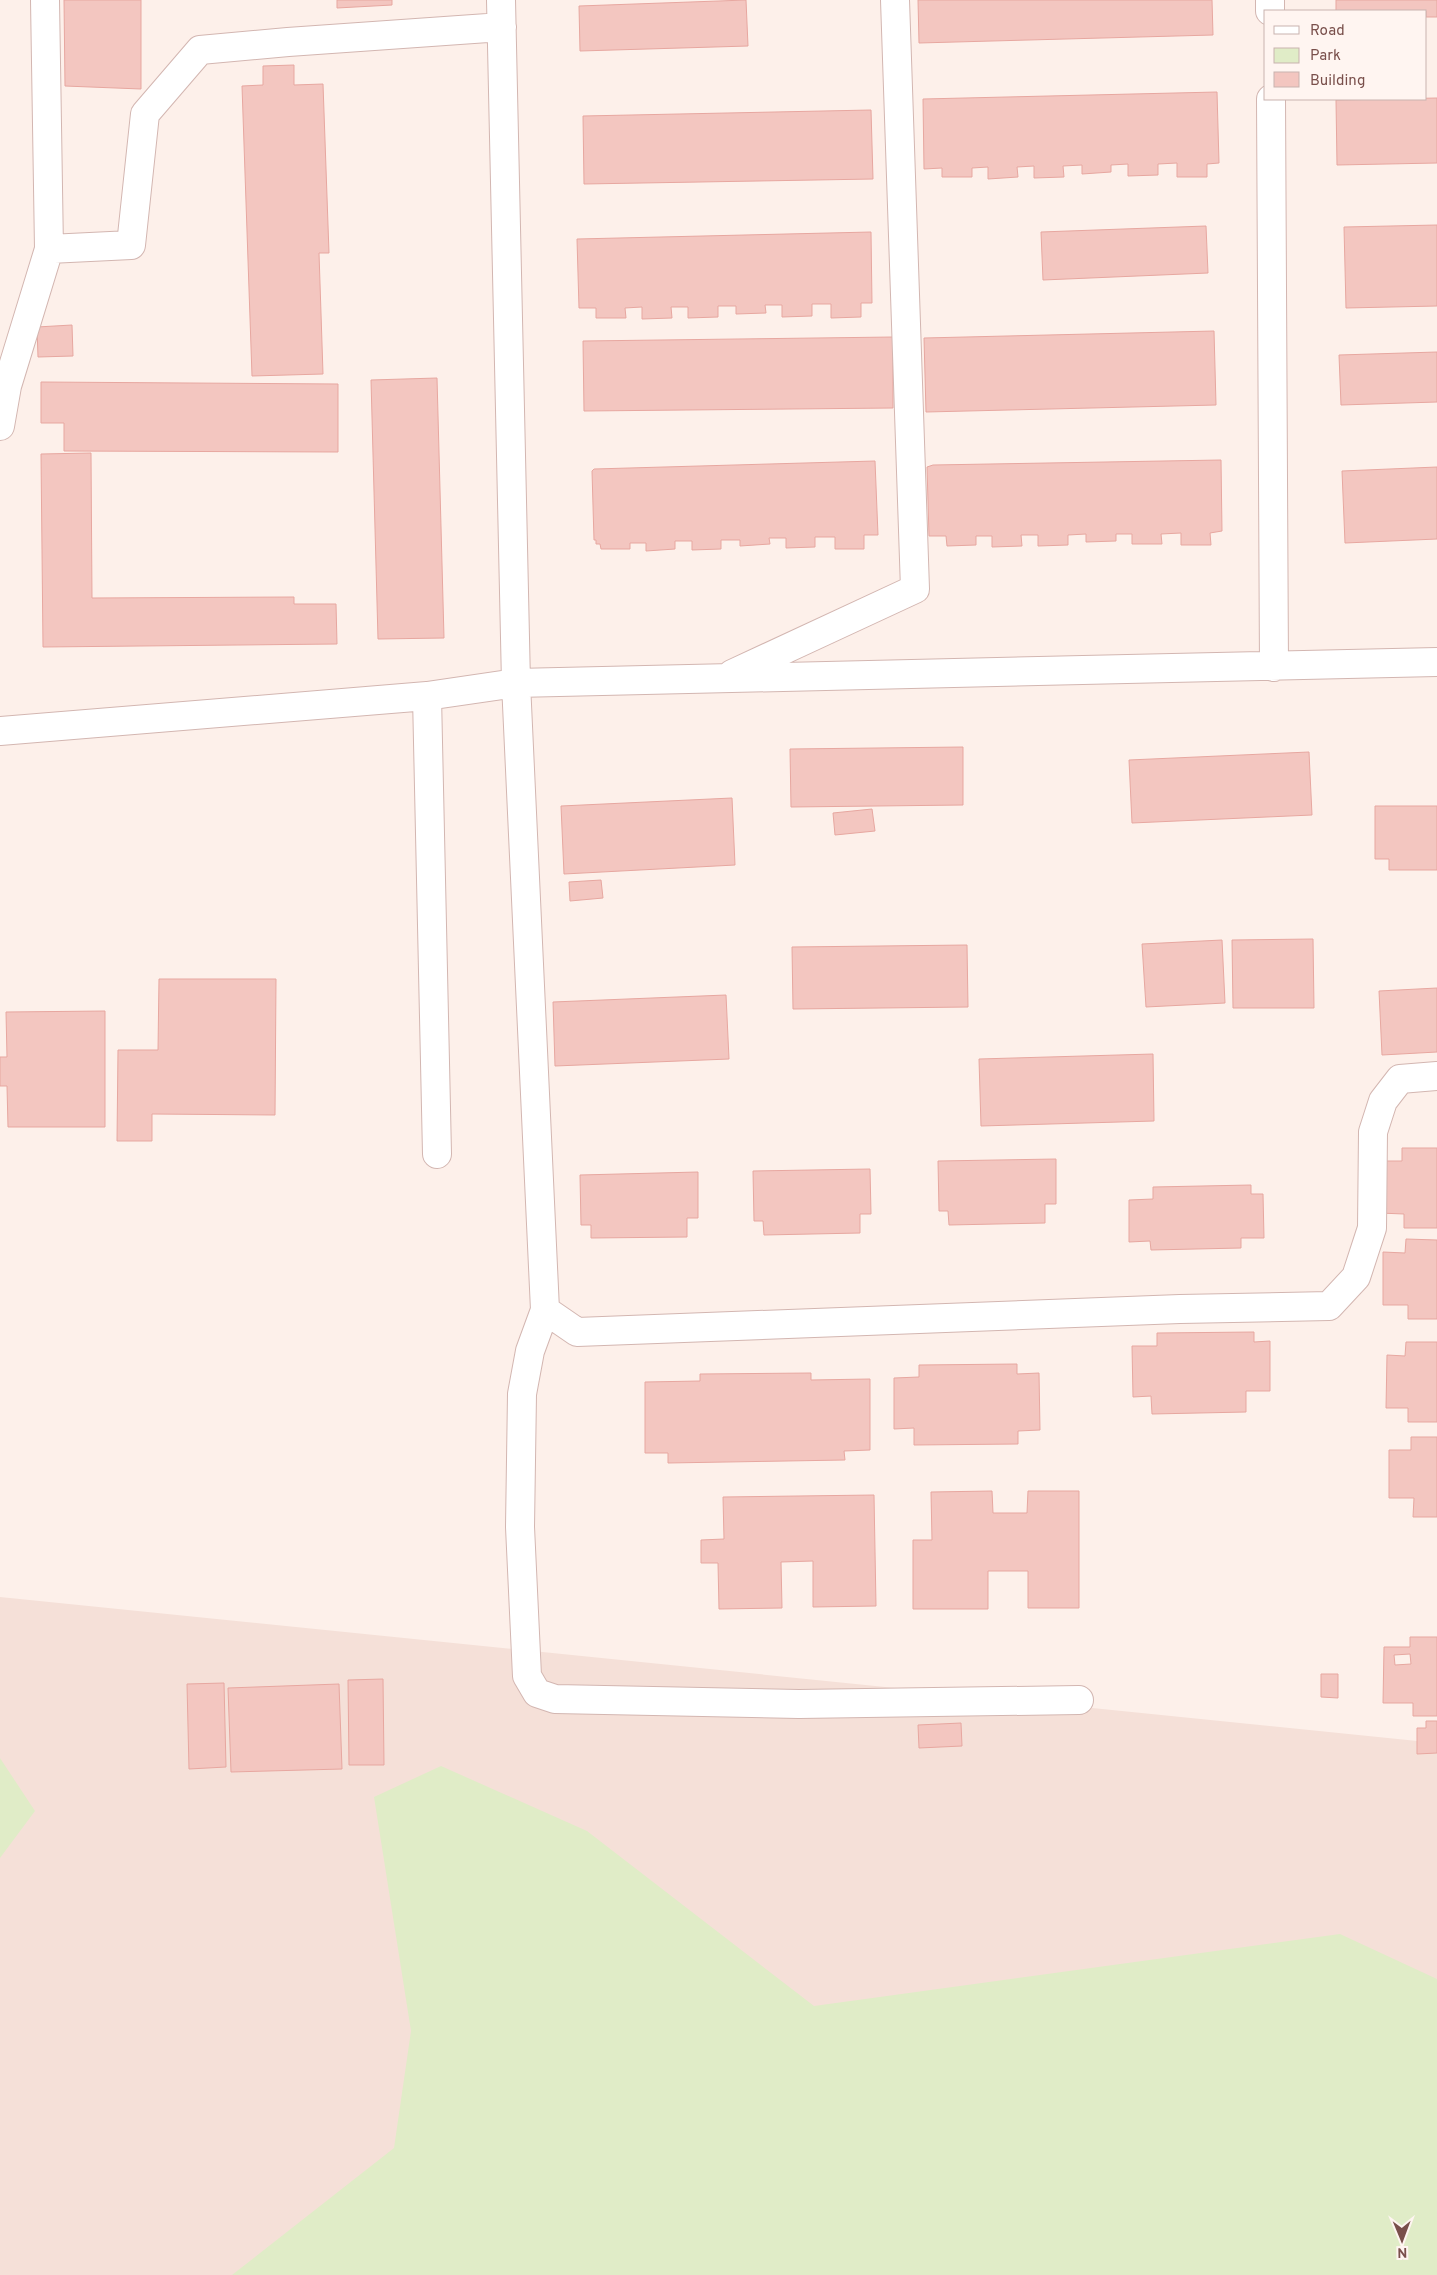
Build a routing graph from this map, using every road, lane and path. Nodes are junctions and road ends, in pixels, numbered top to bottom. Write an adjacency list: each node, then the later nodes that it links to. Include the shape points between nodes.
1 (45, 0): 6 (street)
2 (501, 0): 4 (street)
3 (895, 0): 10 (street, via 915,589)
4 (502, 27): 6 (street, via 200,50 145,114 131,245); 11 (street)
5 (1271, 100): 9 (street)
6 (49, 249): 7 (street, via 7,386)
7 (0, 426)
8 (1437, 662): 9 (street)
9 (1274, 667): 10 (street)
10 (722, 678): 11 (street)
11 (516, 683): 12 (street); 16 (street)
12 (427, 696): 13 (street); 15 (street)
13 (0, 731)
14 (1437, 1076): 16 (street, via 1400,1079 1384,1101 1373,1132 1372,1228 1356,1277 1329,1306 577,1332)
15 (437, 1154)
16 (545, 1310): 17 (street, via 530,1351 522,1394 521,1547 527,1676 537,1693 555,1699 789,1704)
17 (1079, 1700)

